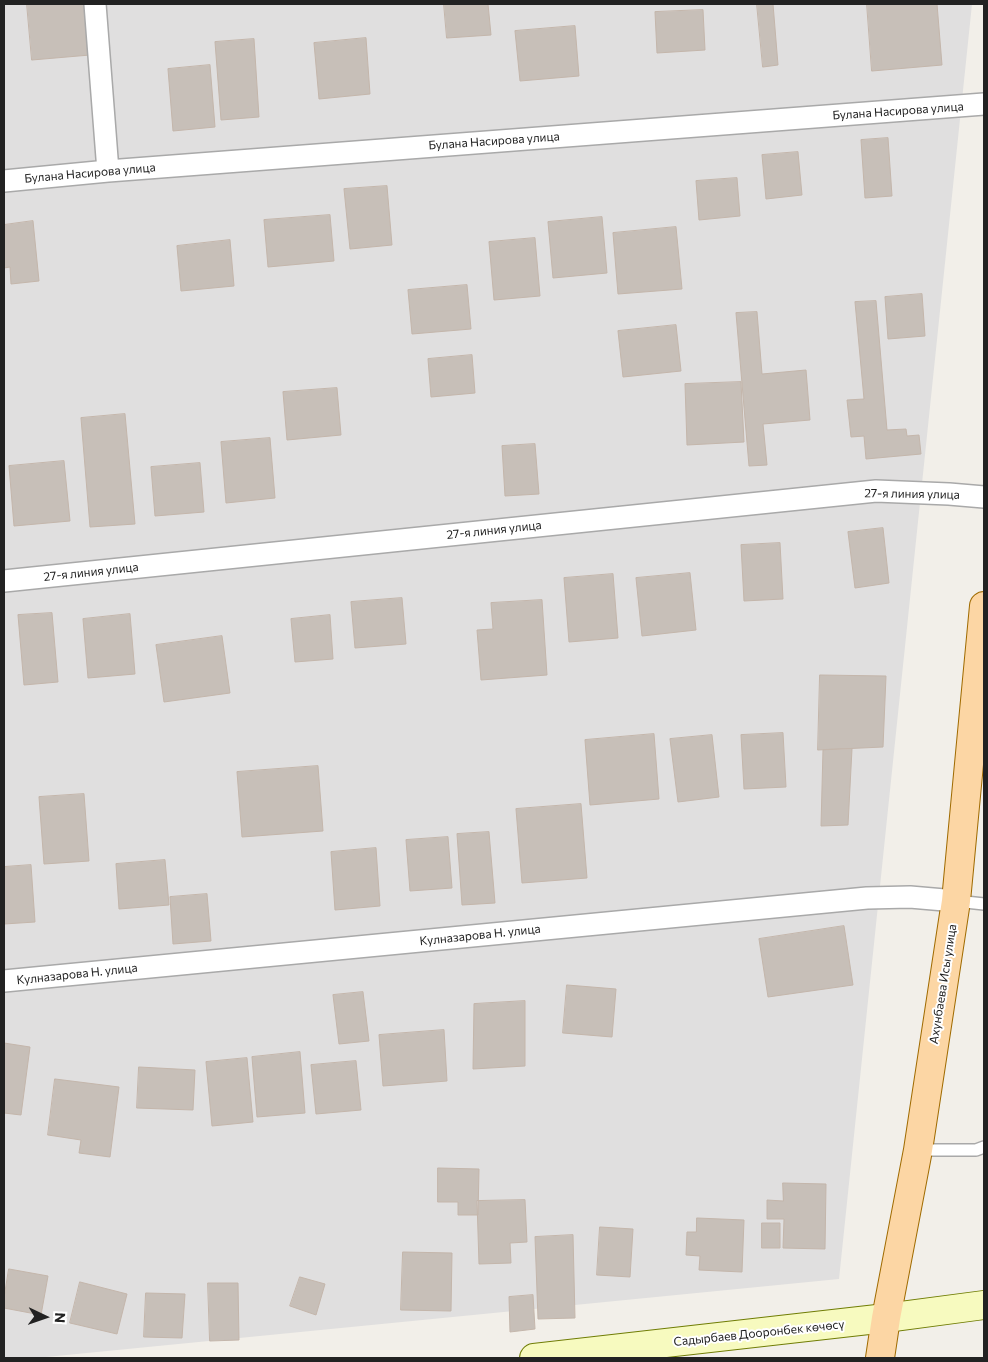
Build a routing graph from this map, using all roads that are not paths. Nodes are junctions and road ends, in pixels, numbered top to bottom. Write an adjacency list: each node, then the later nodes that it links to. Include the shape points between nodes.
1 (95, 4): 3 (street)
2 (984, 104): 3 (street, Булана Насирова улица)
3 (108, 170): 4 (street, Булана Насирова улица)
4 (4, 181)
5 (984, 497): 6 (street, 27-я линия улица, via 876,491)
6 (4, 580)
7 (984, 606): 8 (main road, Ахунбаева Исы улица)
8 (956, 901): 9 (lane); 10 (street, Кулназарова Н. улица, via 867,898); 12 (main road, Ахунбаева Исы улица)
9 (984, 904)
10 (4, 981)
11 (984, 1147): 12 (lane, via 976,1150)
12 (918, 1150): 14 (main road, Ахунбаева Исы улица)
13 (984, 1305): 14 (main road, Садырбаев Дооронбек көчөсү)
14 (886, 1318): 15 (main road, Садырбаев Дооронбек көчөсү); 16 (main road, Ахунбаева Исы улица)
15 (534, 1358)
16 (880, 1358)

